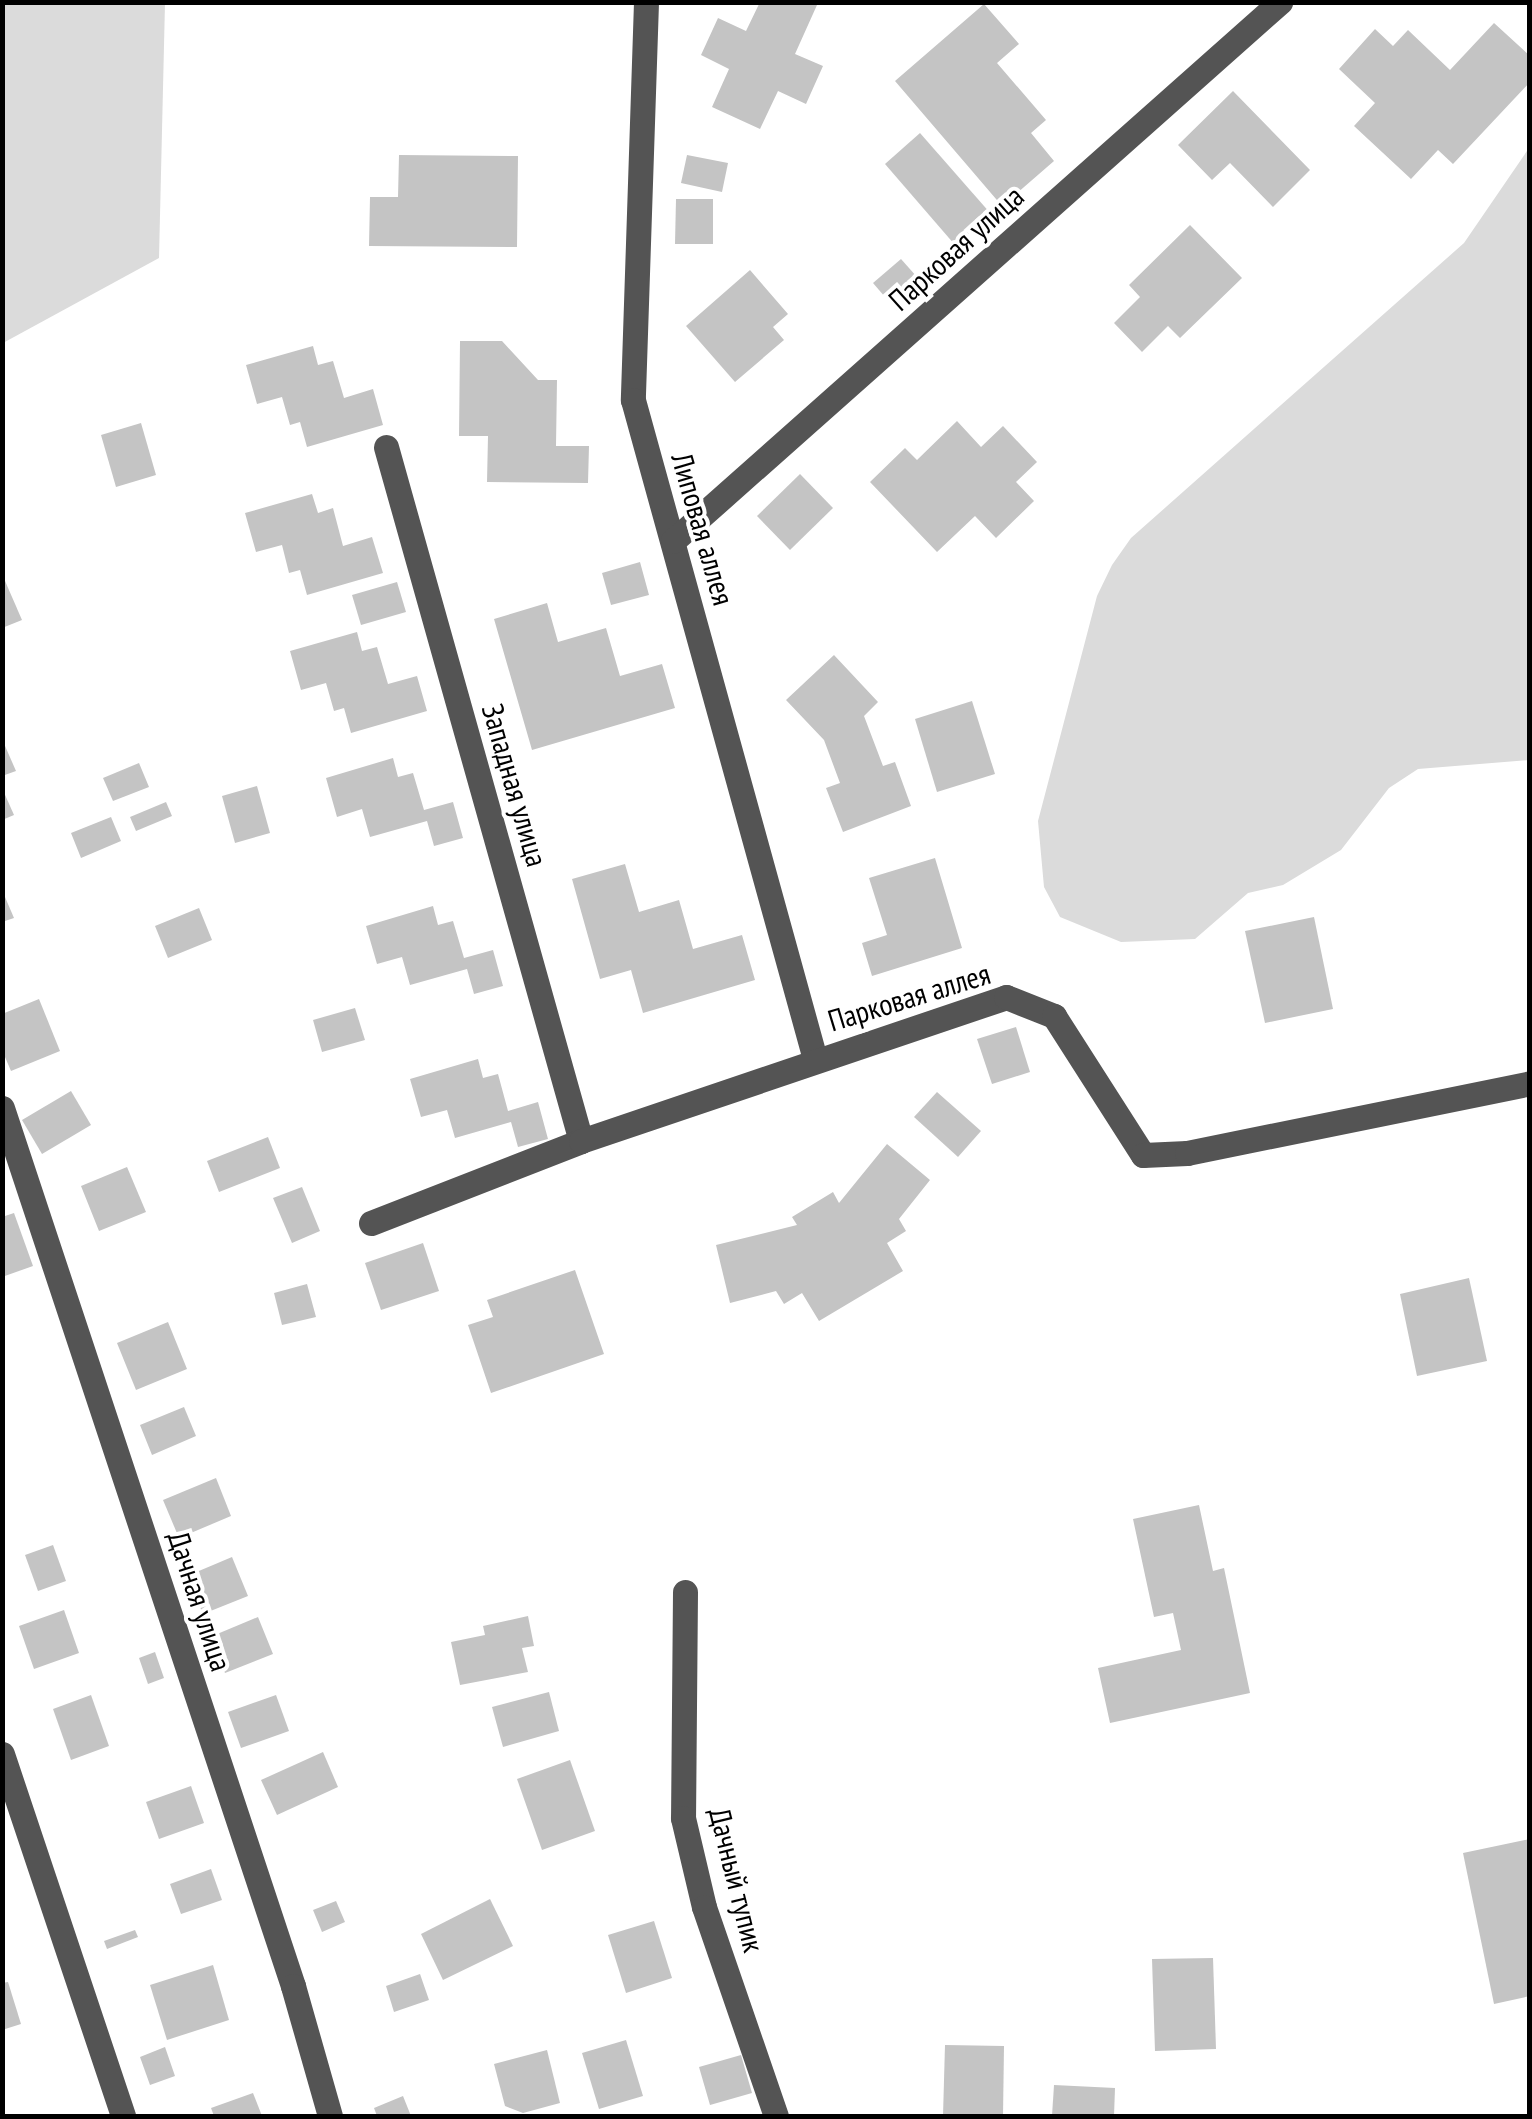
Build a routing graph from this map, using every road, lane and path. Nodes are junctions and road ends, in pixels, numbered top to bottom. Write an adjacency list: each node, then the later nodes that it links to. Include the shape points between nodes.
1 (646, 2): 4 (street, Липовая аллея, via 634,400)
2 (1280, 2): 4 (street, Парковая улица)
3 (386, 448): 8 (street, Западная улица)
4 (673, 541): 5 (street, Липовая аллея)
5 (816, 1060): 6 (street, Парковая аллея, via 1006,996 1054,1016 1143,1155 1186,1153); 8 (street, Парковая аллея)
6 (1530, 1083)
7 (2, 1108): 14 (street, Дачная улица)
8 (581, 1141): 9 (street, Парковая аллея)
9 (371, 1223)
10 (685, 1592): 15 (street, Дачный тупик, via 683,1818 704,1907)
11 (2, 1754): 12 (street)
12 (8, 1796): 13 (street)
13 (123, 2116)
14 (330, 2116)
15 (776, 2116)

